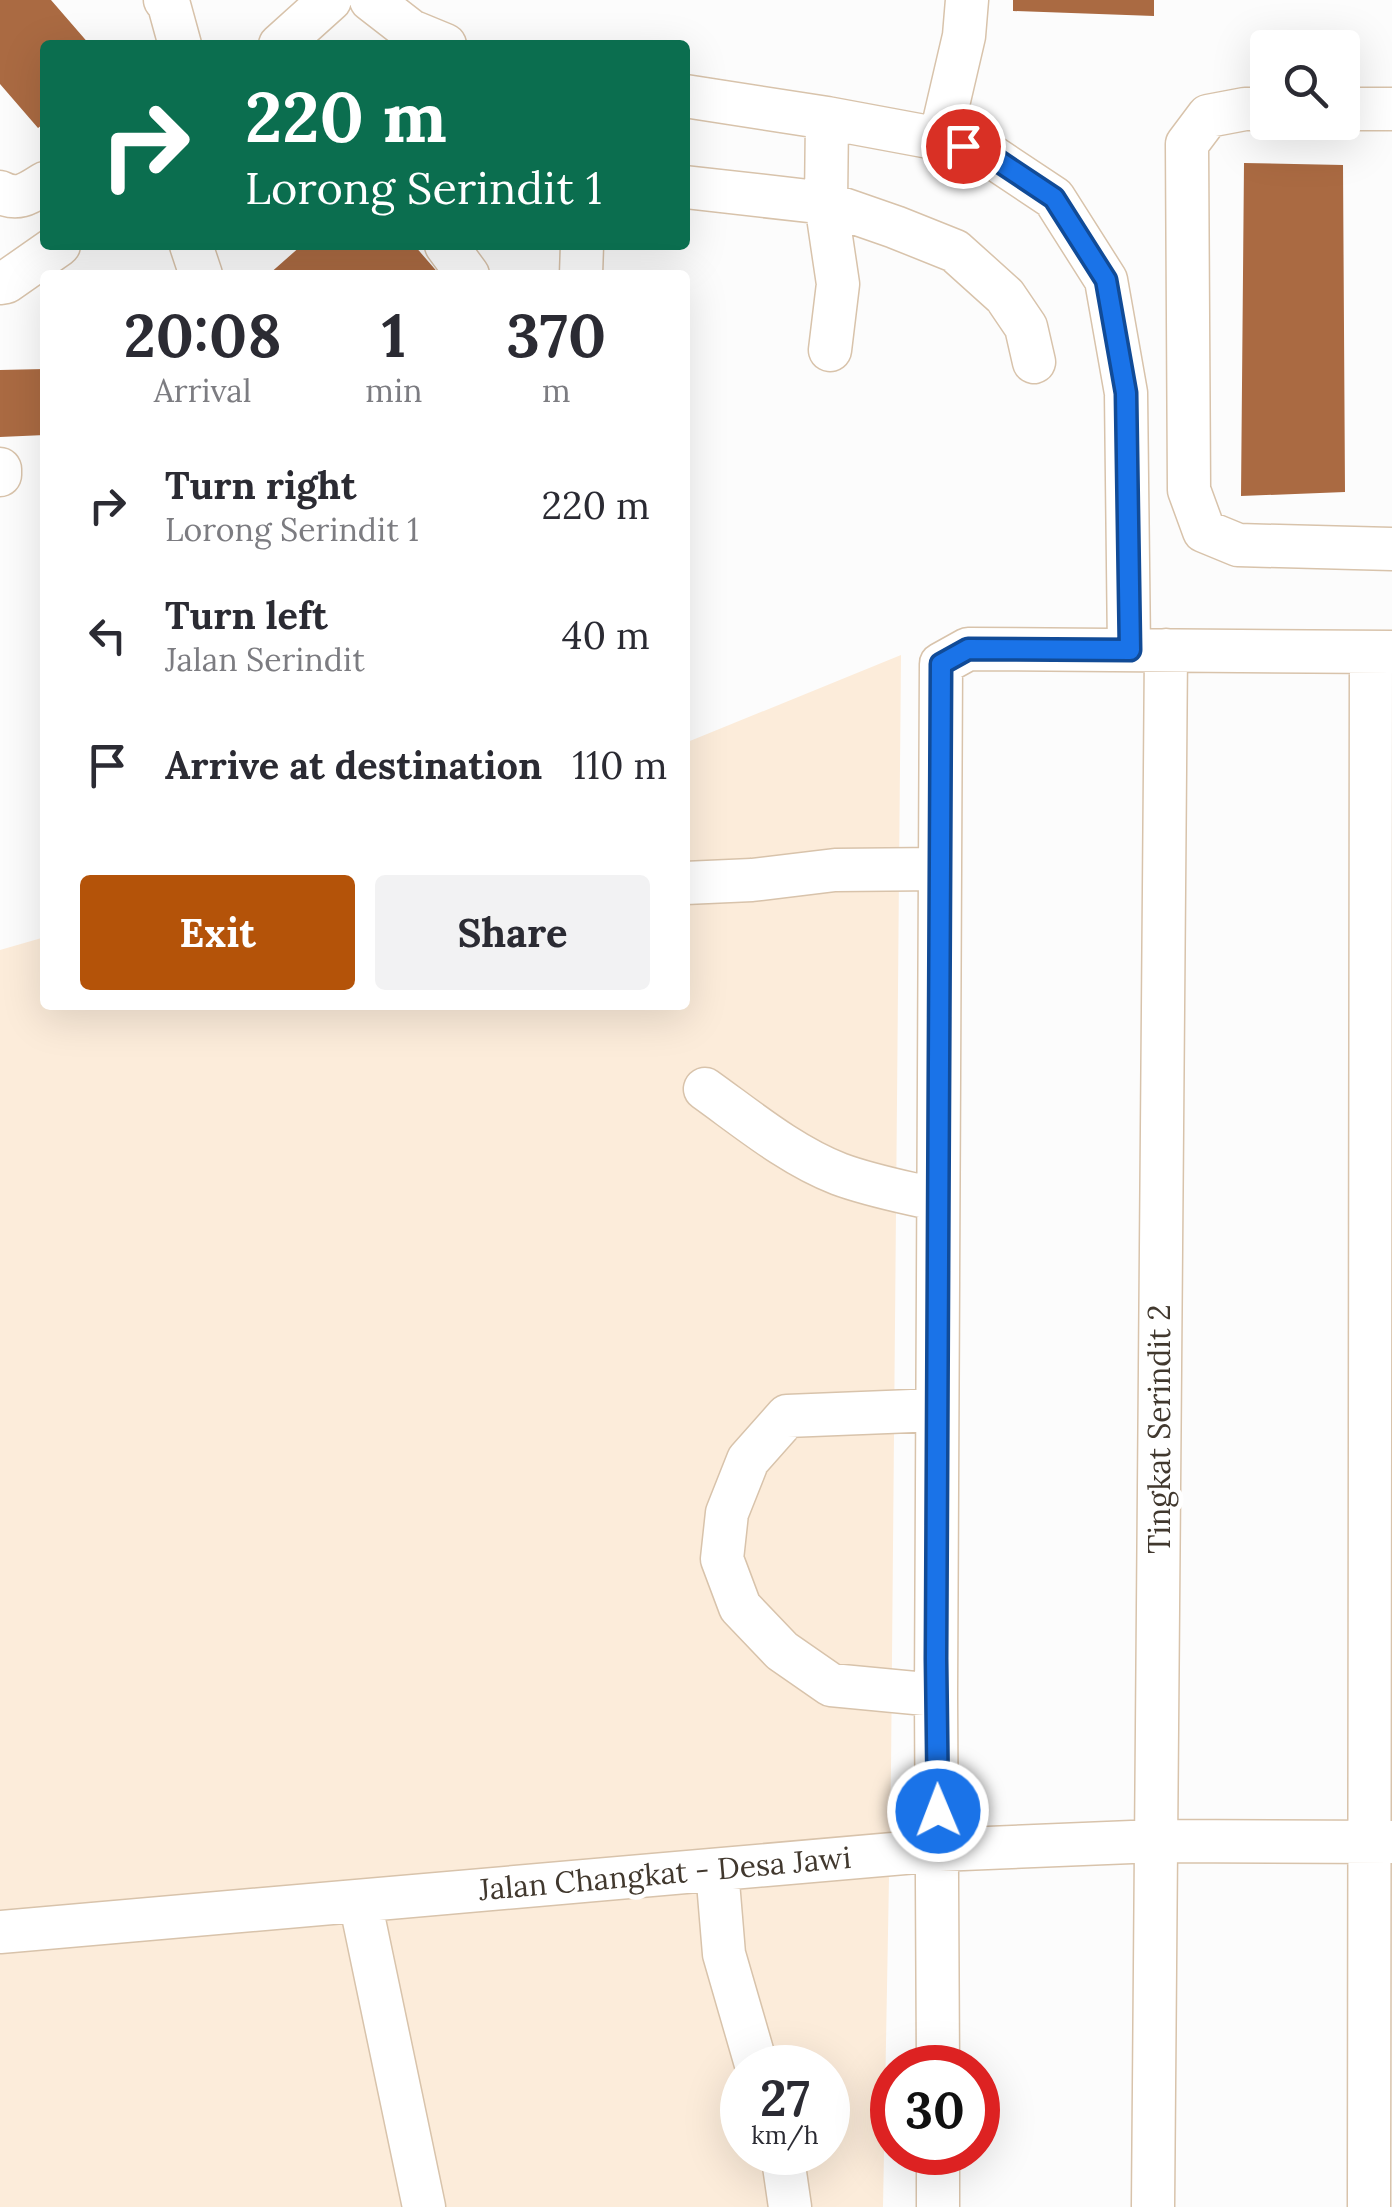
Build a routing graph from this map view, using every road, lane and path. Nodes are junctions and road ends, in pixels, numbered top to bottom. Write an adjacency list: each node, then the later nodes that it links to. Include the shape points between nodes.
1 (165, 0): 5 (street)
2 (330, 0): 6 (street)
3 (371, 0): 7 (street)
4 (968, 0): 13 (street)
5 (179, 40)
6 (286, 40)
7 (433, 40)
8 (690, 97): 12 (street, Tingkat Serindit 2)
9 (1360, 109): 10 (street)
10 (1392, 109)
11 (1250, 110): 22 (street, via 1208,116 1187,144 1190,490 1204,531 1238,545)
12 (827, 118): 13 (street, Tingkat Serindit 2); 17 (street)
13 (940, 139): 23 (street, Tingkat Serindit 2, via 985,152 1054,198 1106,280 1126,393)
14 (40, 186): 16 (street, via 24,197)
15 (690, 188): 17 (street)
16 (0, 192)
17 (826, 203): 20 (street, via 838,284); 21 (street, via 956,251 1005,296 1026,327)
18 (51, 250): 19 (street)
19 (0, 284)
20 (830, 350)
21 (1034, 362)
22 (1392, 549)
23 (1148, 650): 24 (street); 25 (street, via 968,649 941,664); 34 (street, Tingkat Serindit 2)
24 (1382, 652): 27 (street)
25 (940, 869): 26 (street); 29 (street)
26 (690, 883)
27 (1381, 909): 31 (street)
28 (705, 1089): 29 (street, via 835,1172)
29 (938, 1200): 30 (street)
30 (937, 1410): 32 (street); 32 (street, via 787,1416 748,1460 727,1513 722,1559 740,1608 782,1651 831,1685)
31 (1381, 1594): 33 (street)
32 (936, 1695): 36 (street)
33 (1381, 1732): 35 (street)
34 (1156, 1841): 35 (street, Jalan Changkat - Desa Jawi); 36 (street, Jalan Changkat - Desa Jawi); 47 (street, Tingkat Serindit 2)
35 (1381, 1842): 48 (street)
36 (939, 1850): 37 (street, Jalan Changkat - Desa Jawi); 41 (street)
37 (717, 1870): 38 (street, Jalan Changkat - Desa Jawi); 40 (street, via 724,1954)
38 (360, 1901): 39 (street, Jalan Changkat - Desa Jawi); 44 (street)
39 (0, 1932)
40 (750, 2045)
41 (938, 2045)
42 (785, 2175): 45 (street)
43 (938, 2175): 46 (street)
44 (424, 2207)
45 (790, 2207)
46 (938, 2207)
47 (1153, 2207)
48 (1368, 2207)

